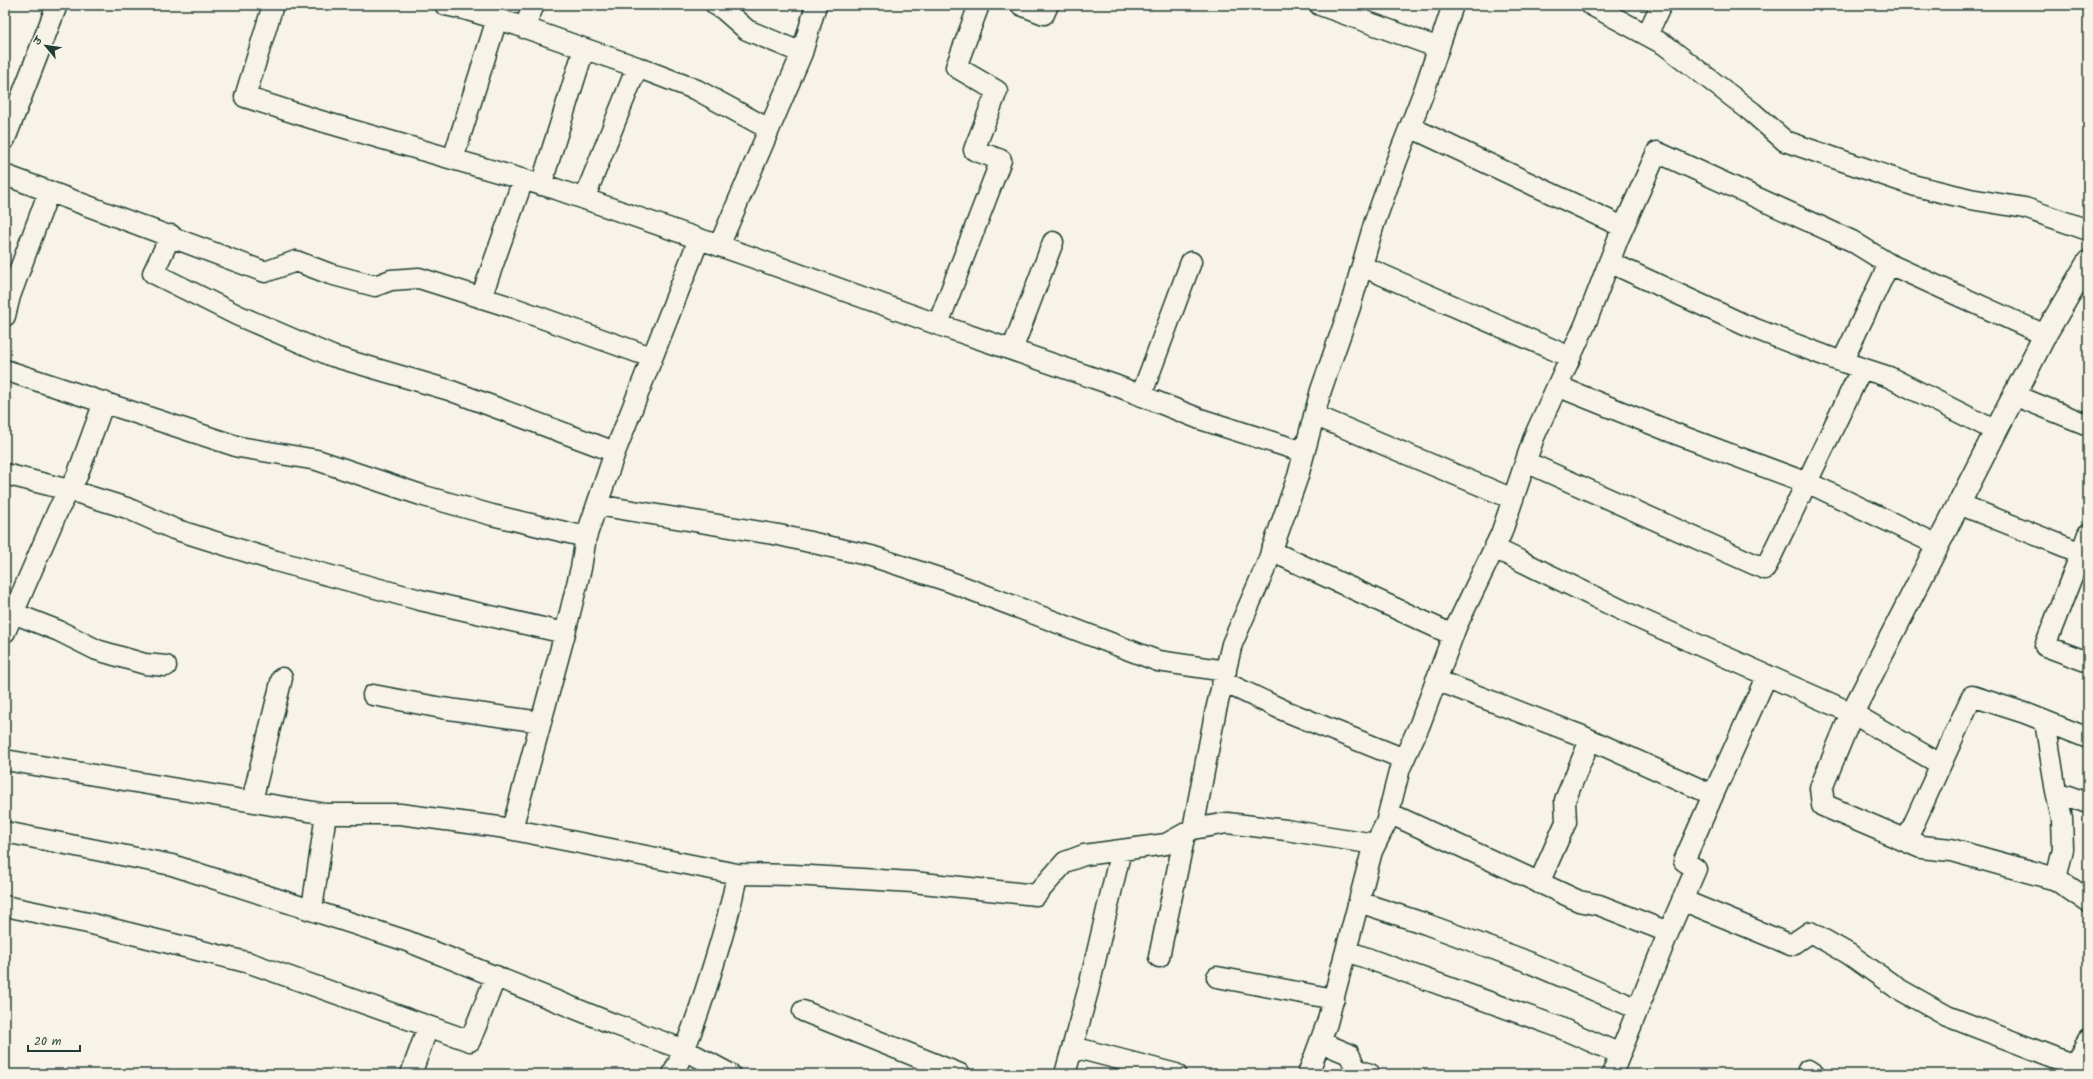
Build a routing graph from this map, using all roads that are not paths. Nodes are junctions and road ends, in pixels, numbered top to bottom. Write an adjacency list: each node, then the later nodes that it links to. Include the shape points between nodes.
1 (57, 5): 23 (street)
2 (273, 5): 24 (street, via 245,97)
3 (444, 5): 14 (street)
4 (534, 5): 15 (street)
5 (716, 5): 19 (street, via 748,30)
6 (816, 5): 19 (street)
7 (979, 5): 43 (street, via 956,67 997,91 974,150 1001,160)
8 (1021, 5): 9 (street, via 1044,14)
9 (1048, 5)
10 (1320, 5): 17 (street)
11 (1453, 5): 17 (street)
12 (1590, 5): 16 (street)
13 (1661, 5): 16 (street)
14 (497, 19): 15 (street); 24 (street)
15 (524, 28): 18 (street)
16 (1647, 35): 30 (street, via 1665,45 1752,112 1785,141 1916,186 1970,199 2025,208)
17 (1439, 48): 21 (street)
18 (584, 49): 20 (street); 26 (street)
19 (802, 53): 22 (street)
20 (637, 67): 22 (street, via 697,90); 28 (street)
21 (1410, 126): 29 (street); 39 (street, via 1374,224)
22 (769, 129): 34 (street)
23 (5, 139)
24 (452, 159): 26 (street)
25 (5, 175): 27 (street)
26 (532, 182): 28 (street); 41 (street)
27 (49, 191): 31 (street); 38 (street)
28 (584, 199): 32 (street)
29 (1623, 227): 36 (street); 37 (street, via 1657,152 1852,240)
30 (2088, 230)
31 (171, 235): 41 (street, via 265,272 296,261 330,274 375,286 392,280 419,278); 58 (street, via 154,273 237,315 332,356 449,390)
32 (699, 239): 34 (street); 46 (street)
33 (1053, 242): 45 (street)
34 (719, 246): 43 (street)
35 (1190, 262): 53 (street)
36 (1609, 262): 47 (street); 48 (street, via 1745,325)
37 (1889, 264): 44 (street); 48 (street)
38 (13, 265): 42 (street)
39 (1362, 266): 47 (street); 55 (street)
40 (2085, 274): 44 (street)
41 (481, 298): 46 (street)
42 (5, 316)
43 (938, 324): 45 (street)
44 (2045, 335): 52 (street)
45 (1012, 350): 53 (street)
46 (651, 357): 58 (street)
47 (1570, 357): 51 (street)
48 (1842, 362): 49 (street)
49 (1862, 368): 57 (street, via 1889,377); 62 (street)
50 (5, 370): 54 (street)
51 (1557, 386): 60 (street, via 1534,437); 62 (street)
52 (2014, 395): 56 (street); 57 (street)
53 (1140, 396): 59 (street, via 1200,419)
54 (104, 402): 63 (street, via 77,476); 68 (street, via 239,447 317,460 424,496)
55 (1314, 415): 59 (street); 64 (street)
56 (2088, 425)
57 (1996, 431): 65 (street)
58 (615, 452): 66 (street)
59 (1304, 452): 71 (street)
60 (1526, 462): 62 (street, via 1765,569); 64 (street)
61 (5, 474): 63 (street)
62 (1806, 482): 69 (street)
63 (69, 490): 73 (street); 75 (street, via 127,508 174,530 276,561 420,600)
64 (1513, 499): 70 (street)
65 (1959, 504): 69 (street); 72 (street)
66 (597, 505): 68 (street); 80 (street, via 779,536 871,556 948,581 1158,661)
67 (2088, 534): 72 (street)
68 (586, 537): 75 (street)
69 (1938, 545): 84 (street)
70 (1494, 548): 76 (street); 79 (street, via 1640,620)
71 (1271, 551): 76 (street); 80 (street, via 1232,644)
72 (2080, 553): 77 (street, via 2045,646)
73 (12, 605): 74 (street); 78 (street, via 97,650 145,664)
74 (5, 632)
75 (565, 634): 85 (street)
76 (1453, 635): 82 (street)
77 (2088, 662)
78 (166, 666)
79 (1767, 675): 84 (street); 93 (street)
80 (1225, 677): 89 (street, via 1283,710); 99 (street)
81 (282, 678): 94 (street)
82 (1436, 680): 88 (street); 89 (street)
83 (373, 695): 85 (street)
84 (1852, 713): 91 (street); 101 (street, via 1821,788 1823,805)
85 (541, 722): 98 (street)
86 (2045, 722): 87 (street); 91 (street, via 1972,696); 92 (street)
87 (2088, 738)
88 (1590, 740): 93 (street); 106 (street, via 1565,800 1566,822)
89 (1404, 758): 96 (street)
90 (5, 760): 94 (street)
91 (1940, 764): 101 (street)
92 (2056, 792): 95 (street); 105 (street, via 2062,819 2064,849)
93 (1713, 796): 107 (street, via 1684,861 1696,869)
94 (252, 802): 97 (street)
95 (2088, 803)
96 (1389, 813): 102 (street); 106 (street)
97 (326, 814): 98 (street, via 400,814); 111 (street)
98 (512, 829): 104 (street)
99 (1189, 831): 102 (street, via 1227,823); 103 (street, via 1166,844); 114 (street)
100 (5, 832): 111 (street, via 172,865)
101 (1906, 841): 105 (street, via 1921,847 1951,850)
102 (1375, 844): 109 (street, via 1366,869)
103 (1121, 850): 104 (street, via 1084,855 1065,862 1036,895 913,882); 123 (street)
104 (736, 874): 124 (street, via 731,908)
105 (2056, 879): 108 (street)
106 (1539, 882): 112 (street, via 1579,901 1599,905)
107 (1682, 900): 112 (street); 126 (street, via 1790,945 1810,932 1849,954 1897,988 1947,1016)
108 (2088, 901)
109 (1359, 902): 113 (street); 118 (street, via 1522,959)
110 (5, 906): 120 (street, via 250,963)
111 (312, 909): 115 (street, via 407,941)
112 (1668, 932): 118 (street)
113 (1347, 951): 117 (street); 125 (street, via 1556,1026)
114 (1159, 957)
115 (496, 976): 120 (street, via 470,1041); 124 (street)
116 (1217, 977): 117 (street)
117 (1334, 999): 122 (street)
118 (1638, 1009): 125 (street)
119 (804, 1011): 130 (street)
120 (428, 1027): 127 (street)
121 (2088, 1041): 126 (street)
122 (1320, 1042): 133 (street); 134 (street, via 1349,1054 1356,1069)
123 (1073, 1047): 131 (street); 132 (street)
124 (685, 1050): 128 (street); 129 (street)
125 (1620, 1054): 135 (street)
126 (2071, 1069)
127 (411, 1074)
128 (673, 1074)
129 (730, 1074)
130 (960, 1074)
131 (1065, 1074)
132 (1176, 1074)
133 (1308, 1074)
134 (1370, 1074)
135 (1612, 1074)

